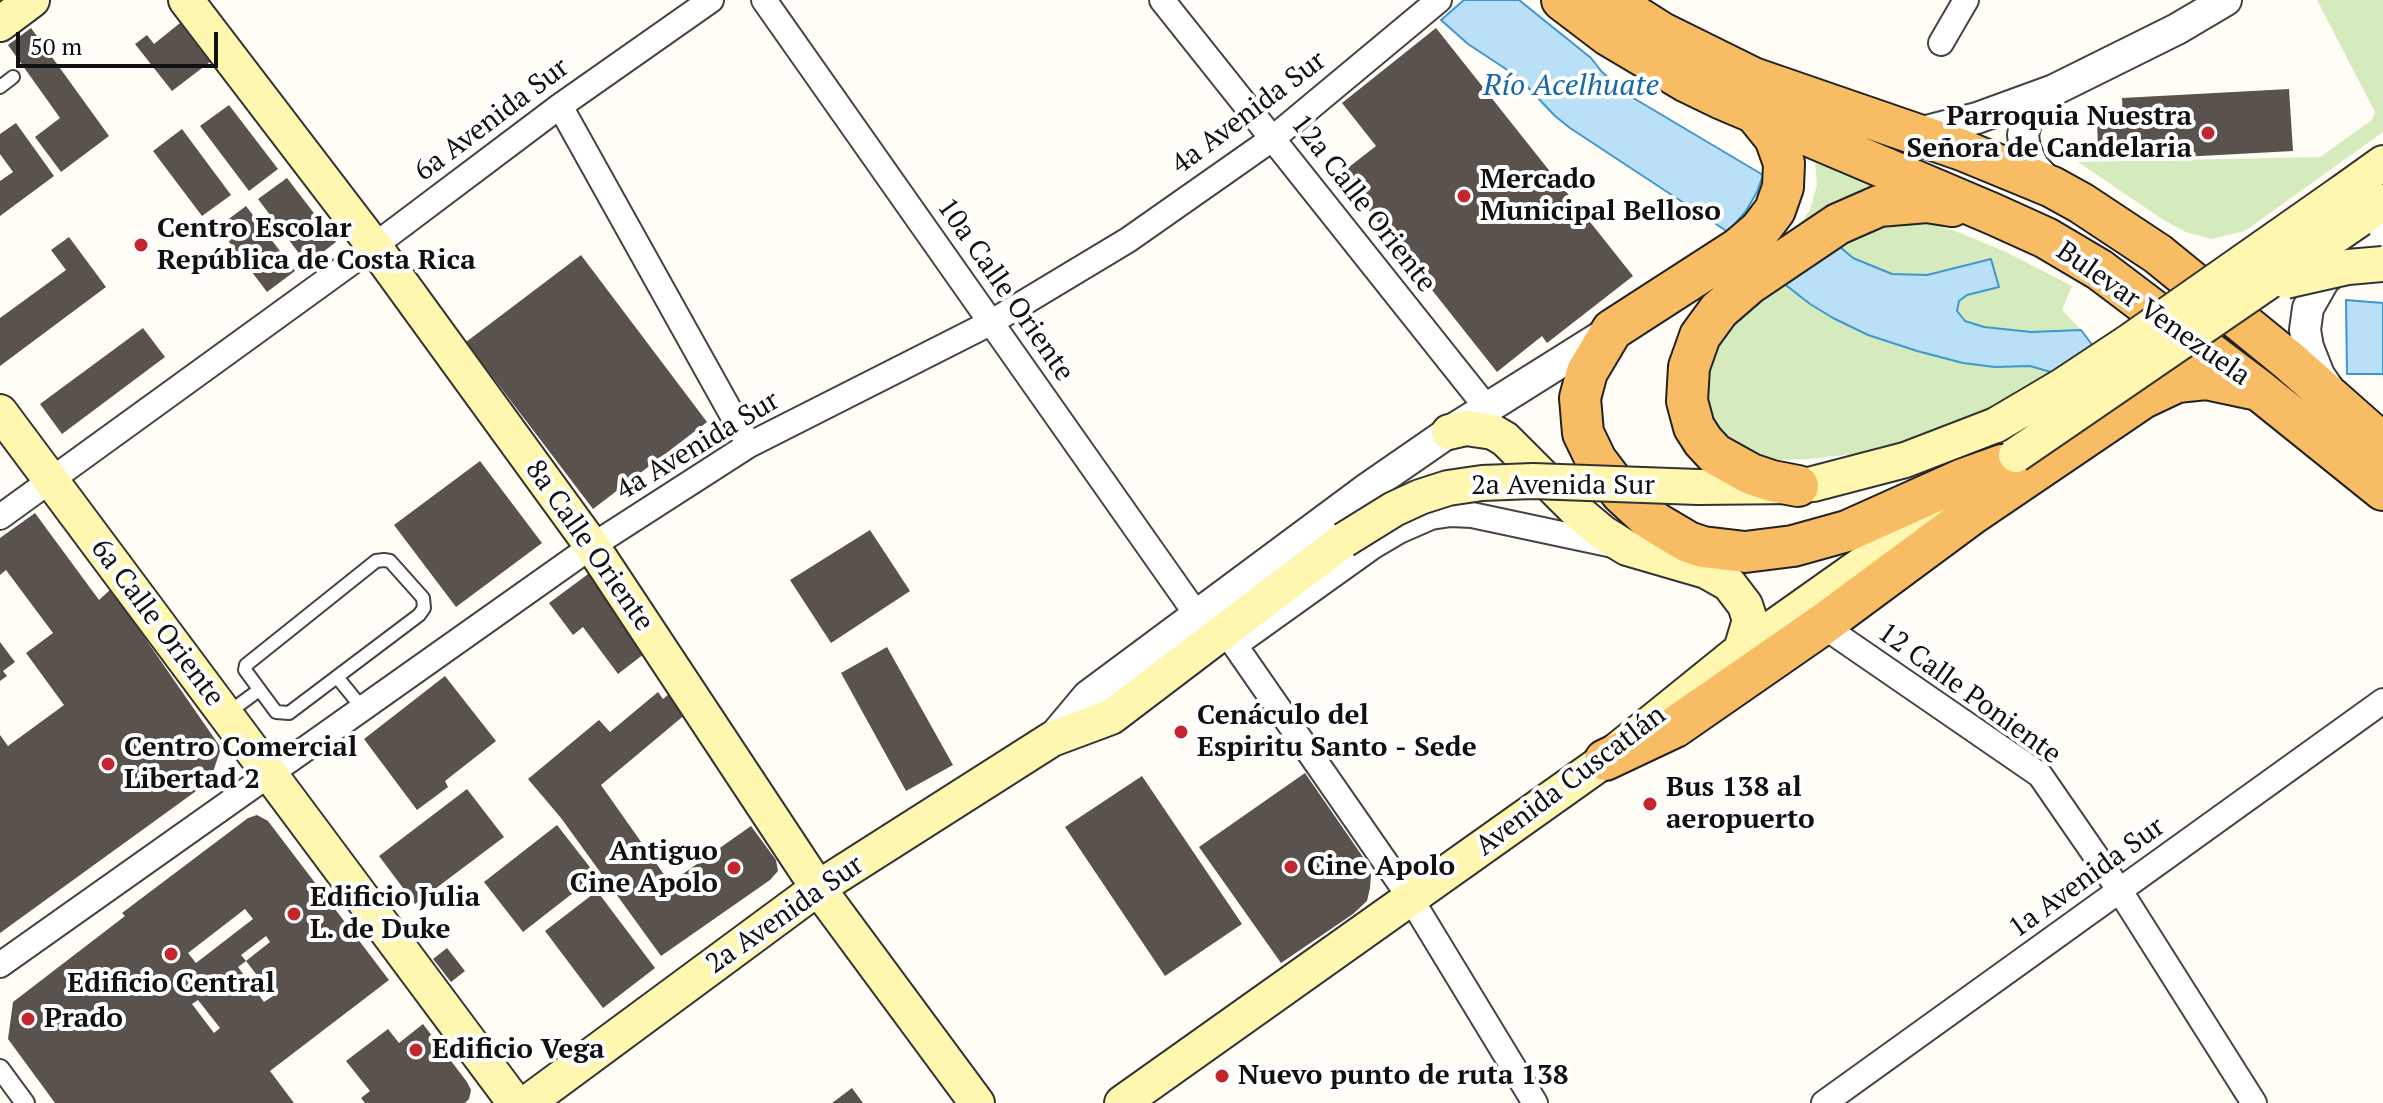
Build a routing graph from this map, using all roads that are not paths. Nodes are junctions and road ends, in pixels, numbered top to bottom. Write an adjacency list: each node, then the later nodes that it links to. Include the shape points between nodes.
1 (32, 0): 11 (main road)
2 (186, 0): 24 (main road, 8a Calle Oriente)
3 (711, 0): 16 (street, 6a Avenida Sur)
4 (764, 0): 27 (street, 10a Calle Oriente)
5 (1162, 0): 19 (street, 12a Calle Oriente)
6 (1562, 0): 17 (highway, Bulevar Venezuela, via 1653,63)
7 (1610, 0): 18 (highway, Bulevar Venezuela, via 1662,33 1753,78)
8 (1966, 0): 12 (street)
9 (2226, 0): 15 (street)
10 (1433, 4): 19 (street, 4a Avenida Sur)
11 (0, 24)
12 (1941, 43)
13 (13, 77): 14 (lane)
14 (0, 87)
15 (2054, 90): 18 (street); 21 (street, via 2027,119 2023,135 2033,166)
16 (560, 106): 24 (street, 6a Avenida Sur); 34 (street)
17 (1754, 112): 22 (highway, Bulevar Venezuela); 25 (highway, via 1775,138 1784,176)
18 (1915, 134): 21 (highway, Bulevar Venezuela)
19 (1272, 139): 27 (street, 4a Avenida Sur, via 1128,240); 30 (street, 12a Calle Oriente)
20 (2383, 163): 23 (main road)
21 (2052, 187): 33 (highway, Bulevar Venezuela, via 2158,254)
22 (1993, 214): 25 (highway, via 1927,202 1879,206); 29 (highway, Bulevar Venezuela, via 2100,270)
23 (2371, 227): 26 (main road, Avenida Cuscatlán, bridge); 26 (main road, bridge, via 2348,267); 33 (street, via 2324,280 2306,316 2308,347 2319,375); 37 (main road, 2a Avenida Sur, bridge, via 2130,341 1996,425 1873,470)
24 (374, 246): 36 (street, 6a Avenida Sur); 40 (main road, 8a Calle Oriente)
25 (1755, 258): 28 (highway); 37 (highway, via 1700,336 1689,367 1687,401 1694,427 1715,454 1751,474)
26 (2252, 294): 35 (main road, Avenida Cuscatlán, bridge)
27 (990, 323): 34 (street, 4a Avenida Sur); 43 (street, 10a Calle Oriente)
28 (1612, 330): 30 (street, 2a Avenida Sur); 35 (highway, via 1587,372 1580,398 1589,447 1634,506 1673,534 1703,547 1745,552 1816,540)
29 (2260, 391): 38 (highway, Bulevar Venezuela); 42 (highway, via 2206,379 2177,382 2143,398 1972,514)
30 (1487, 408): 32 (street, 2a Avenida Sur)
31 (0, 412): 36 (main road, 6a Calle Oriente)
32 (1449, 432): 41 (main road, via 1483,429 1505,439 1584,518); 43 (street, 2a Avenida Sur, via 1368,488)
33 (2369, 432)
34 (749, 445): 40 (street, 4a Avenida Sur)
35 (2009, 460): 44 (main road, Avenida Cuscatlán)
36 (51, 480): 39 (street, 6a Avenida Sur); 49 (main road, 6a Calle Oriente)
37 (1798, 486): 43 (main road, 2a Avenida Sur, bridge, via 1533,481 1448,488 1394,509 1344,540)
38 (2383, 490)
39 (0, 517)
40 (592, 546): 48 (street, 4a Avenida Sur); 52 (main road, 8a Calle Oriente)
41 (1627, 548): 43 (street, 2a Avenida Sur, via 1472,515 1431,517); 44 (main road, via 1706,571 1729,584 1750,620)
42 (1822, 625): 50 (highway, via 1675,727); 53 (street, 12 Calle Poniente, via 2040,775)
43 (1219, 630): 52 (main road, 2a Avenida Sur, via 1111,717 1052,739); 54 (street, 10a Calle Oriente)
44 (1741, 650): 50 (main road, Avenida Cuscatlán)
45 (337, 677): 46 (lane, via 289,713 276,712); 46 (lane, via 424,608 423,598 390,561 376,561 251,659 245,670); 48 (lane)
46 (259, 690): 49 (lane)
47 (2383, 701): 53 (street, 1a Avenida Sur)
48 (363, 709): 51 (street, 4a Avenida Sur)
49 (226, 715): 51 (main road, 6a Calle Oriente)
50 (1605, 760): 54 (main road, Avenida Cuscatlán)
51 (271, 775): 55 (street, 4a Avenida Sur); 58 (main road, 6a Calle Oriente)
52 (818, 888): 59 (main road, 2a Avenida Sur); 60 (main road, 8a Calle Oriente)
53 (2120, 891): 63 (street, 1a Avenida Sur); 64 (street, 12 Calle Poniente)
54 (1411, 899): 61 (main road, Avenida Cuscatlán); 62 (street, 10a Calle Oriente)
55 (0, 965)
56 (0, 1069): 57 (street)
57 (25, 1103)
58 (515, 1103)
59 (527, 1103)
60 (977, 1103)
61 (1122, 1103)
62 (1535, 1103)
63 (1824, 1103)
64 (2254, 1103)

